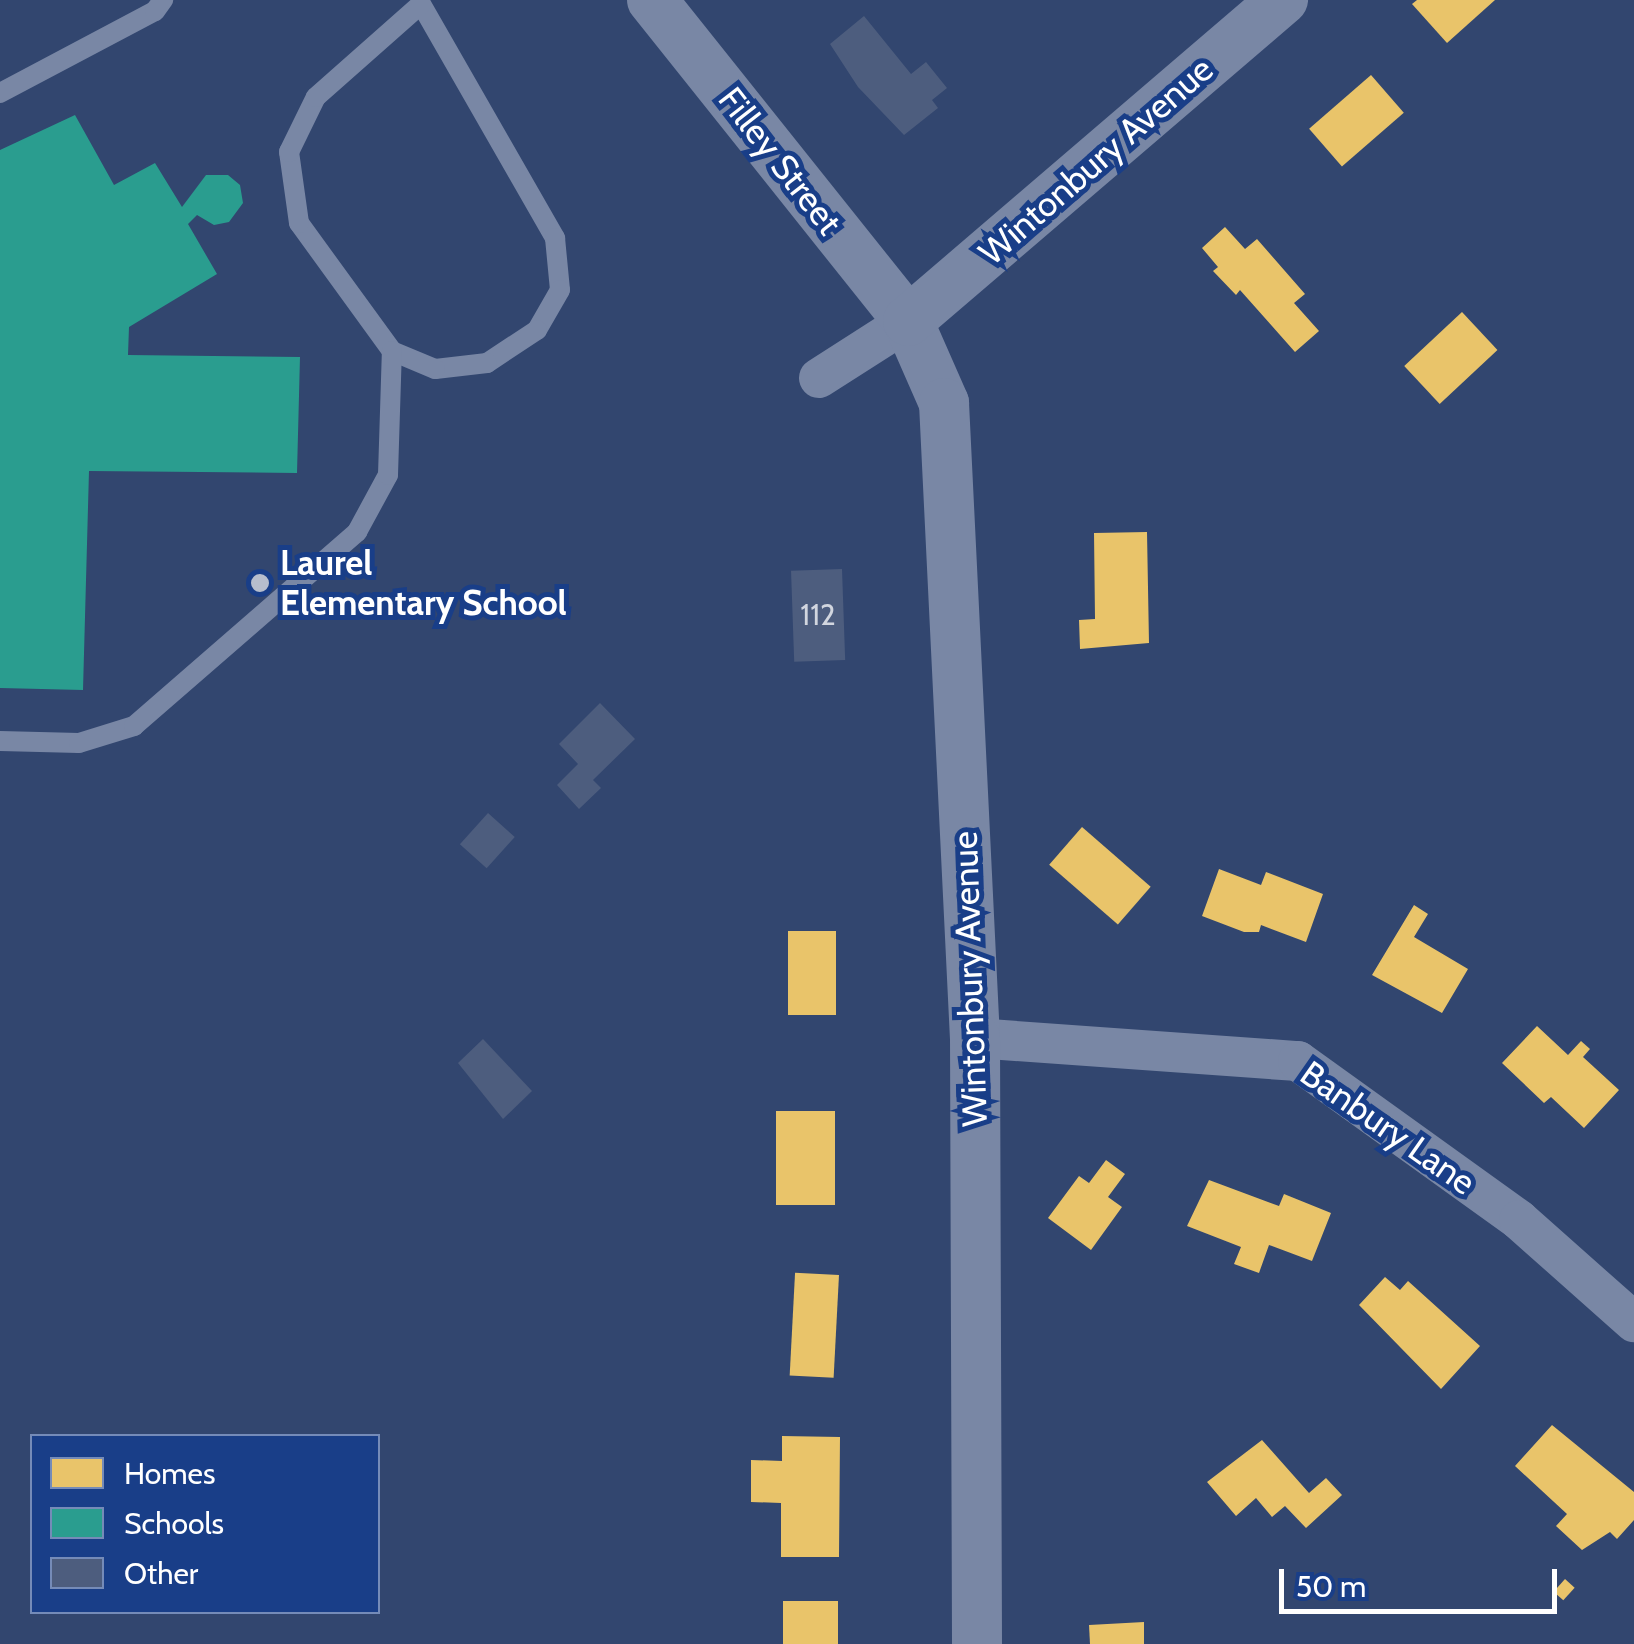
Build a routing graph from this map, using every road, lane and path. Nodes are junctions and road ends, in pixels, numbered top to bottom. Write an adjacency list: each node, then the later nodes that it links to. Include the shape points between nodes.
1 (163, 0): 5 (lane)
2 (652, 0): 6 (street, Filley Street)
3 (1283, 0): 6 (street, Wintonbury Avenue)
4 (422, 1): 7 (lane, via 316,97 289,152 299,222); 7 (lane, via 555,238 560,290 537,330 487,363 435,370)
5 (0, 93)
6 (908, 321): 8 (street, Wintonbury Avenue); 10 (street, Wintonbury Avenue, via 944,403)
7 (392, 352): 9 (lane, via 388,475 357,532 134,726 80,743)
8 (819, 378)
9 (0, 741)
10 (975, 1038): 11 (street, Banbury Lane, via 1298,1061 1519,1220); 12 (street, Wintonbury Avenue)
11 (1634, 1322)
12 (977, 1644)

